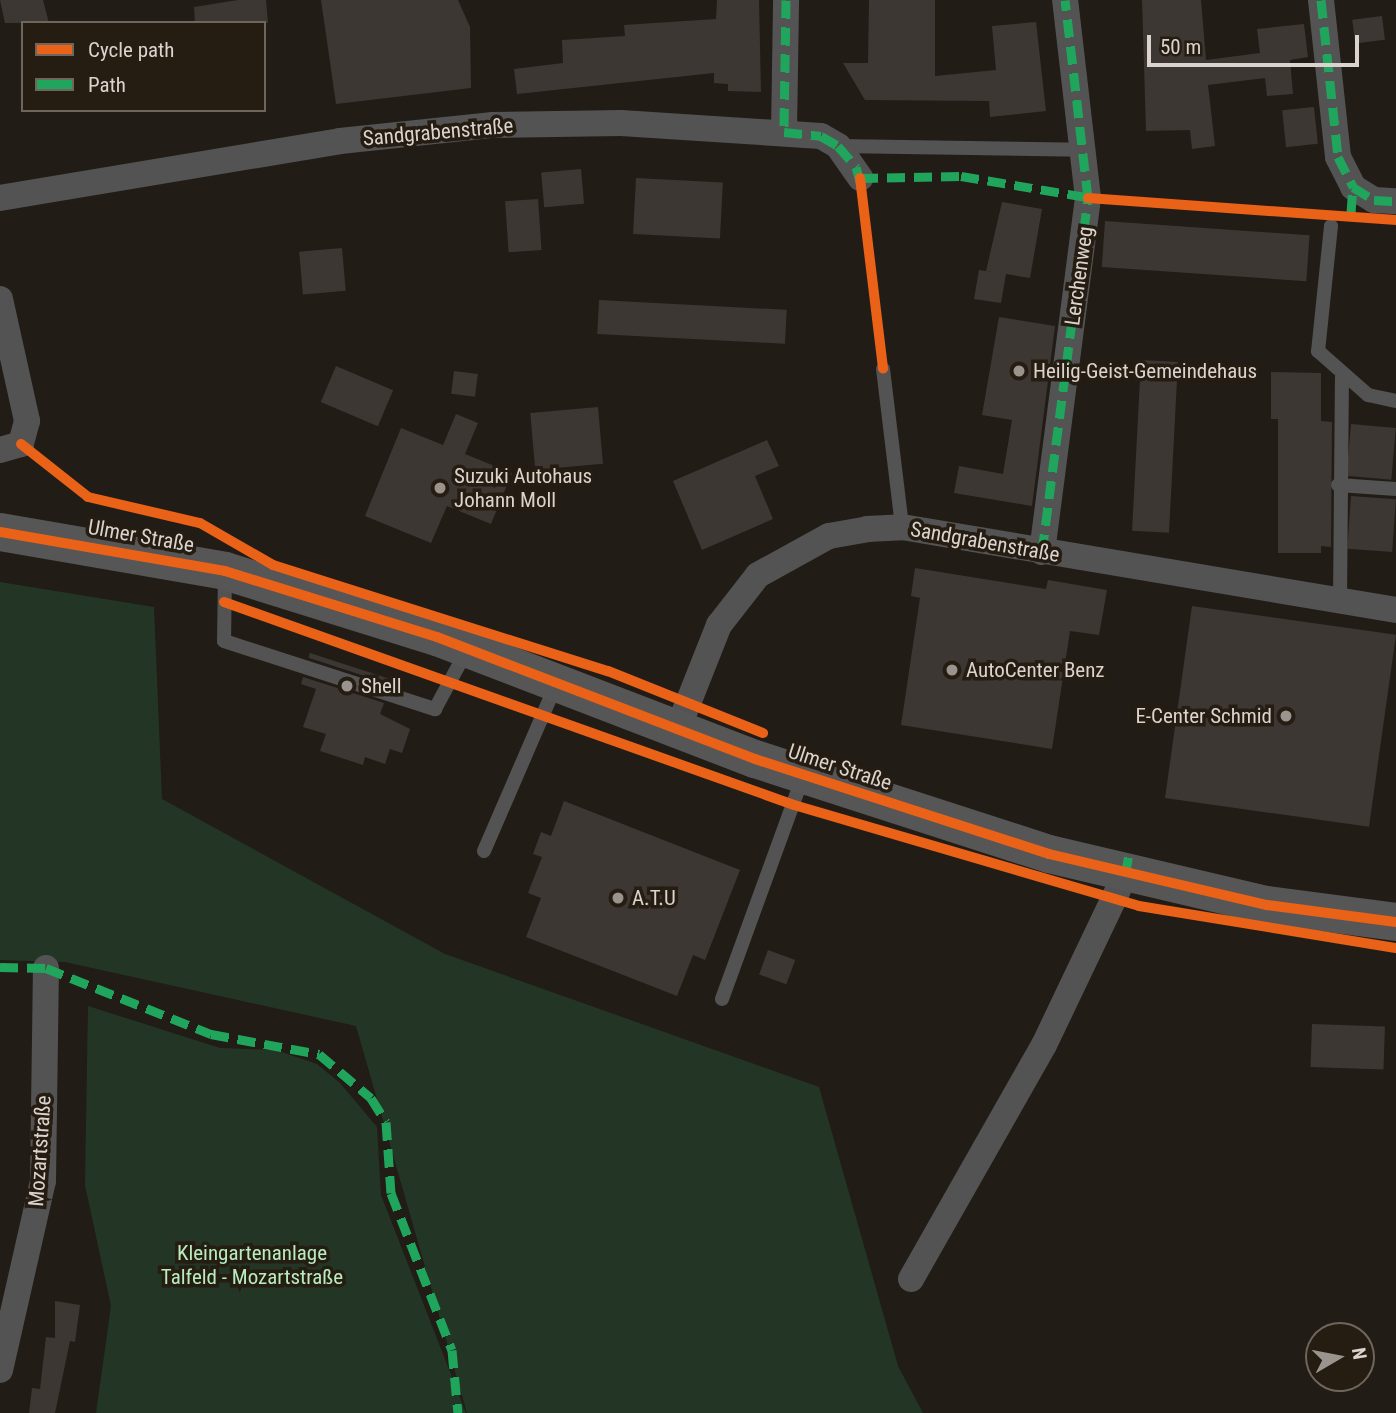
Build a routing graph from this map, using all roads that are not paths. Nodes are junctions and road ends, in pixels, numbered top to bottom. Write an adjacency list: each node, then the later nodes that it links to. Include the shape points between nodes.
1 (786, 0): 4 (street)
2 (1065, 0): 6 (street, Lerchenweg)
3 (1321, 0): 9 (street, via 1338,157 1353,187 1374,200)
4 (784, 132): 5 (street, Sandgrabenstraße, via 821,136); 8 (street, Sandgrabenstraße, via 621,123 493,125 340,141)
5 (838, 146): 6 (lane); 7 (street)
6 (1082, 150): 20 (street, Lerchenweg, via 1088,198)
7 (860, 178)
8 (0, 198)
9 (1396, 201)
10 (1331, 226): 13 (lane, via 1318,351)
11 (0, 299): 15 (street, via 27,421)
12 (883, 369): 18 (lane)
13 (1342, 377): 14 (lane, via 1368,395); 16 (lane)
14 (1396, 401)
15 (10, 447)
16 (1338, 485): 17 (lane); 22 (lane)
17 (1396, 489)
18 (902, 527): 20 (street, Sandgrabenstraße); 26 (street, Sandgrabenstraße, via 829,536 758,575 719,625)
19 (0, 531): 21 (main road, Ulmer Straße)
20 (1042, 552): 22 (street, Sandgrabenstraße)
21 (225, 571): 24 (main road, Ulmer Straße); 24 (lane, via 224,640 435,709)
22 (1340, 602): 23 (street, Sandgrabenstraße)
23 (1396, 610)
24 (467, 649): 25 (main road, Ulmer Straße)
25 (556, 685): 26 (main road, Ulmer Straße); 28 (lane)
26 (677, 731): 27 (main road, Ulmer Straße)
27 (803, 776): 29 (main road, Ulmer Straße); 32 (lane)
28 (484, 851)
29 (1125, 875): 30 (main road, Ulmer Straße, via 1267,905); 33 (street, via 1045,1045)
30 (1396, 922)
31 (46, 968): 34 (street, Mozartstraße, via 43,1181)
32 (722, 999)
33 (911, 1279)
34 (0, 1370)

